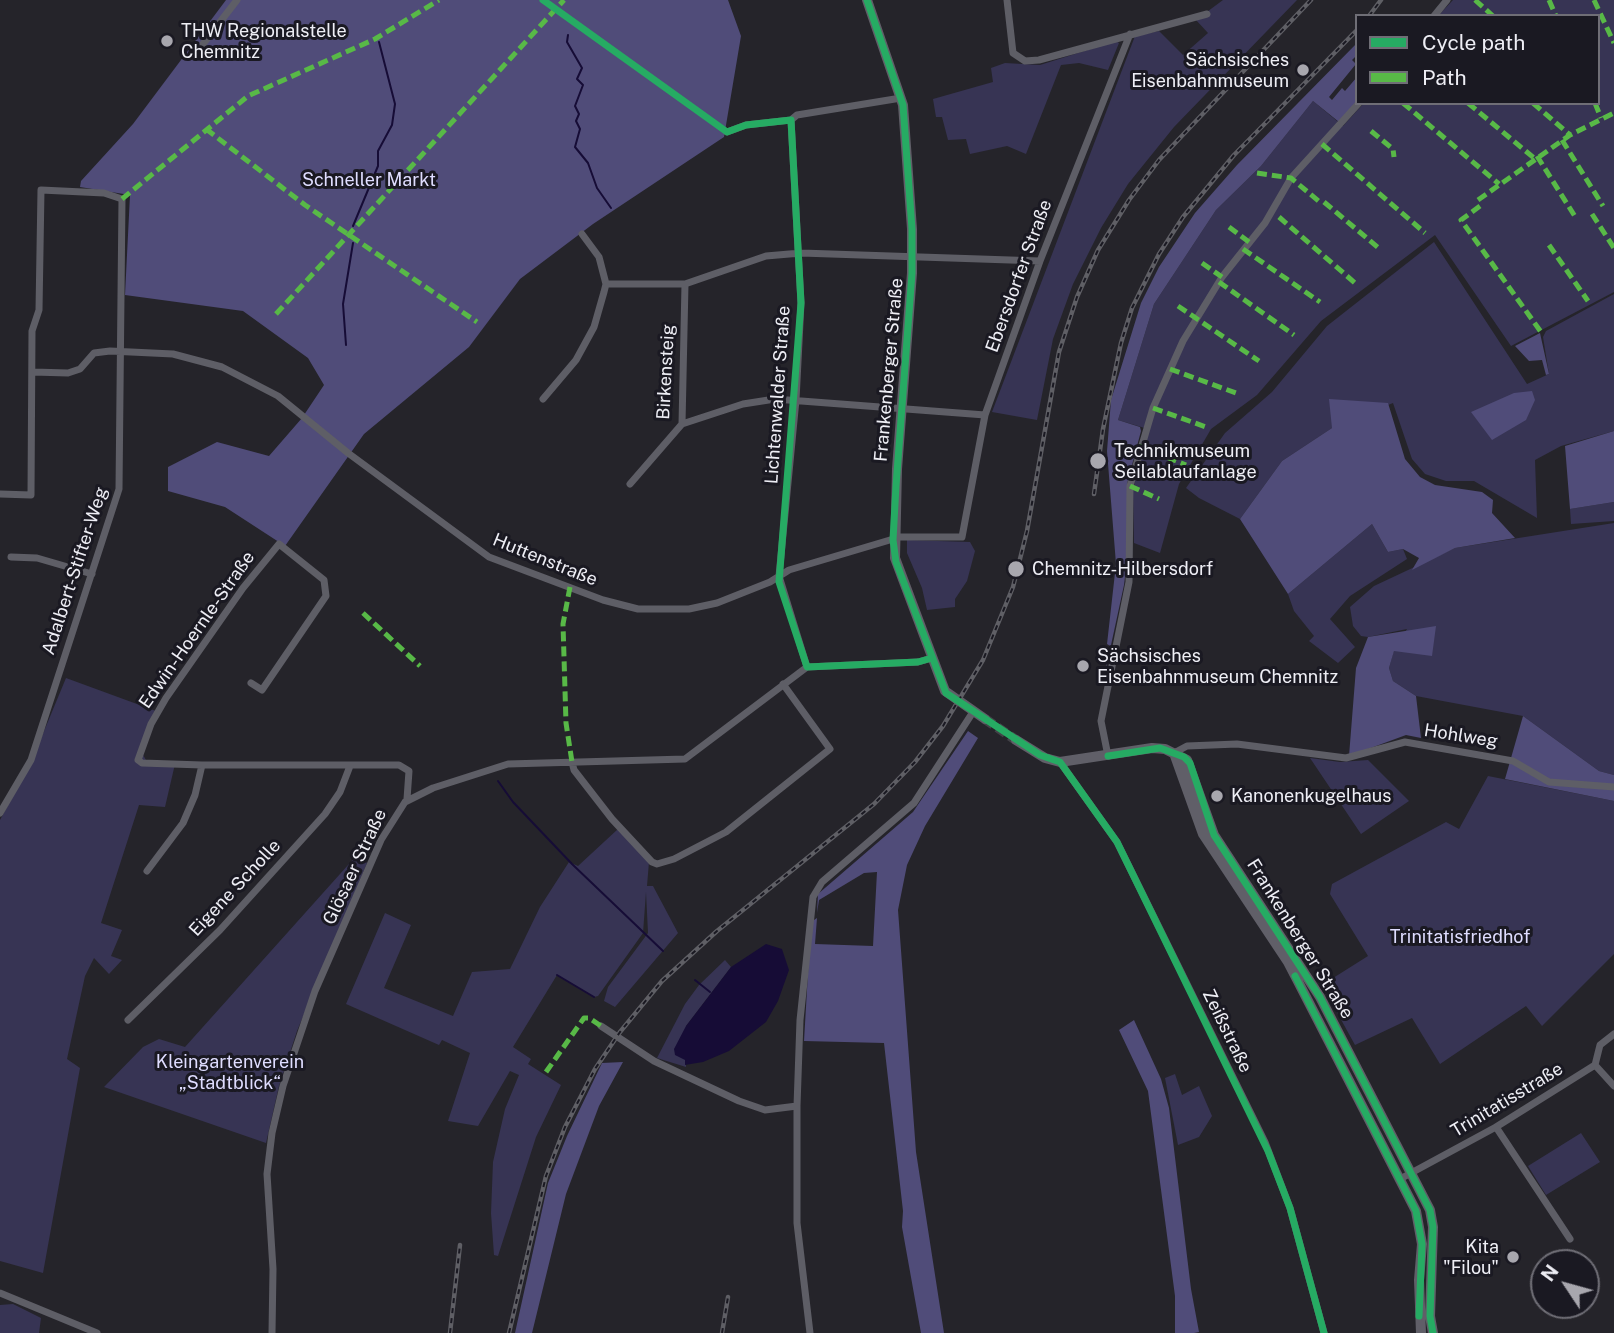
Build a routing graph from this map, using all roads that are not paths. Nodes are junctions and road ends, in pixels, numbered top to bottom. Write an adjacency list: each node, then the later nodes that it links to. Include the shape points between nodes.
1 (237, 0): 8 (street)
2 (867, 0): 9 (main road, Frankenberger Straße)
3 (1007, 0): 7 (street, via 1013,52 1020,58 1039,60)
4 (1447, 0): 6 (street)
5 (1207, 14): 7 (street)
6 (1436, 14)
7 (1130, 34): 16 (street, Ebersdorfer Straße)
8 (203, 44)
9 (901, 98): 11 (street, via 797,114); 15 (main road, Frankenberger Straße)
10 (1357, 105): 41 (street, via 1291,178 1265,223 1223,276 1184,341 1153,408 1130,486 1129,582 1101,721)
11 (791, 120): 12 (street); 14 (street, Lichtenwalder Straße)
12 (727, 132)
13 (582, 234): 17 (street, via 599,257)
14 (801, 253): 15 (street); 18 (street, via 766,256); 22 (street, Lichtenwalder Straße)
15 (913, 255): 16 (street); 23 (main road, Frankenberger Straße)
16 (1040, 261): 24 (street, Ebersdorfer Straße)
17 (606, 284): 18 (street); 21 (street, via 594,327 576,360)
18 (685, 284): 25 (street, Birkensteig)
19 (121, 351): 20 (street, Huttenstraße, via 94,353 80,369 68,373); 20 (street, Adalbert-Stifter-Weg, via 122,199 104,193 40,190 39,310 32,331); 31 (street, Adalbert-Stifter-Weg, via 119,489); 32 (street, Huttenstraße, via 173,354 244,376 278,396 489,557 603,600 638,609 689,609 735,597)
20 (33, 372): 27 (street, via 30,495)
21 (543, 400)
22 (796, 400): 23 (street); 25 (street, via 752,402); 32 (street, Lichtenwalder Straße)
23 (902, 408): 24 (street); 29 (main road, Frankenberger Straße)
24 (985, 415): 28 (street, Ebersdorfer Straße)
25 (681, 424): 26 (street, Birkensteig)
26 (630, 484)
27 (0, 494)
28 (962, 537): 29 (street, Huttenstraße)
29 (894, 540): 32 (street, Huttenstraße, via 833,555); 33 (main road, Frankenberger Straße, via 896,562)
30 (11, 557): 31 (street, via 37,558)
31 (92, 574): 48 (street, Adalbert-Stifter-Weg, via 31,760)
32 (779, 576): 34 (street, Lichtenwalder Straße)
33 (932, 658): 34 (street); 37 (main road, Frankenberger Straße, via 946,693)
34 (807, 667): 36 (street, Glösaer Straße)
35 (251, 683): 44 (street, Edwin-Hoernle-Straße, via 262,690 326,596 324,580 279,544 186,668 157,713 138,756 142,763)
36 (783, 684): 42 (street, Glösaer Straße, via 685,759); 42 (street, via 831,750 726,832 674,859 652,862 612,819)
37 (973, 712): 38 (main road, Frankenberger Straße); 55 (street, via 914,803 822,883 813,897 800,1020)
38 (985, 719)
39 (1016, 740): 43 (main road)
40 (1174, 753): 41 (main road, via 1152,748); 46 (street, Hohlweg, via 1187,746 1237,744 1346,758 1405,742 1513,761 1549,782); 57 (main road, Frankenberger Straße, via 1190,763 1214,835 1320,997); 58 (main road, Frankenberger Straße, via 1203,834 1288,962)
41 (1108, 756): 43 (main road)
42 (572, 762): 47 (street, Glösaer Straße, via 509,764)
43 (1060, 762): 64 (street, Zeißstraße, via 1117,842 1265,1142 1290,1208)
44 (202, 765): 45 (street, Edwin-Hoernle-Straße); 49 (street, via 183,823)
45 (350, 766): 47 (street, Edwin-Hoernle-Straße, via 406,767); 50 (street, Eigene Scholle, via 325,814 220,930)
46 (1614, 788)
47 (407, 799): 62 (street, Glösaer Straße, via 377,848 315,991 283,1086 267,1174)
48 (0, 813)
49 (147, 871)
50 (128, 1020)
51 (601, 1026): 55 (street, via 651,1059 738,1101 765,1110)
52 (1614, 1034): 53 (street, Trinitatisstraße, via 1600,1045)
53 (1595, 1065): 54 (street); 56 (street, Trinitatisstraße)
54 (1614, 1086)
55 (797, 1106): 63 (street, via 797,1223)
56 (1496, 1127): 57 (street, Trinitatisstraße); 59 (street)
57 (1411, 1173): 58 (street, Trinitatisstraße); 66 (main road, Frankenberger Straße, via 1430,1210 1433,1227)
58 (1400, 1179): 65 (main road, Frankenberger Straße, via 1421,1228)
59 (1570, 1239)
60 (0, 1293): 61 (street)
61 (97, 1333)
62 (272, 1333)
63 (810, 1333)
64 (1324, 1333)
65 (1422, 1333)
66 (1433, 1333)

